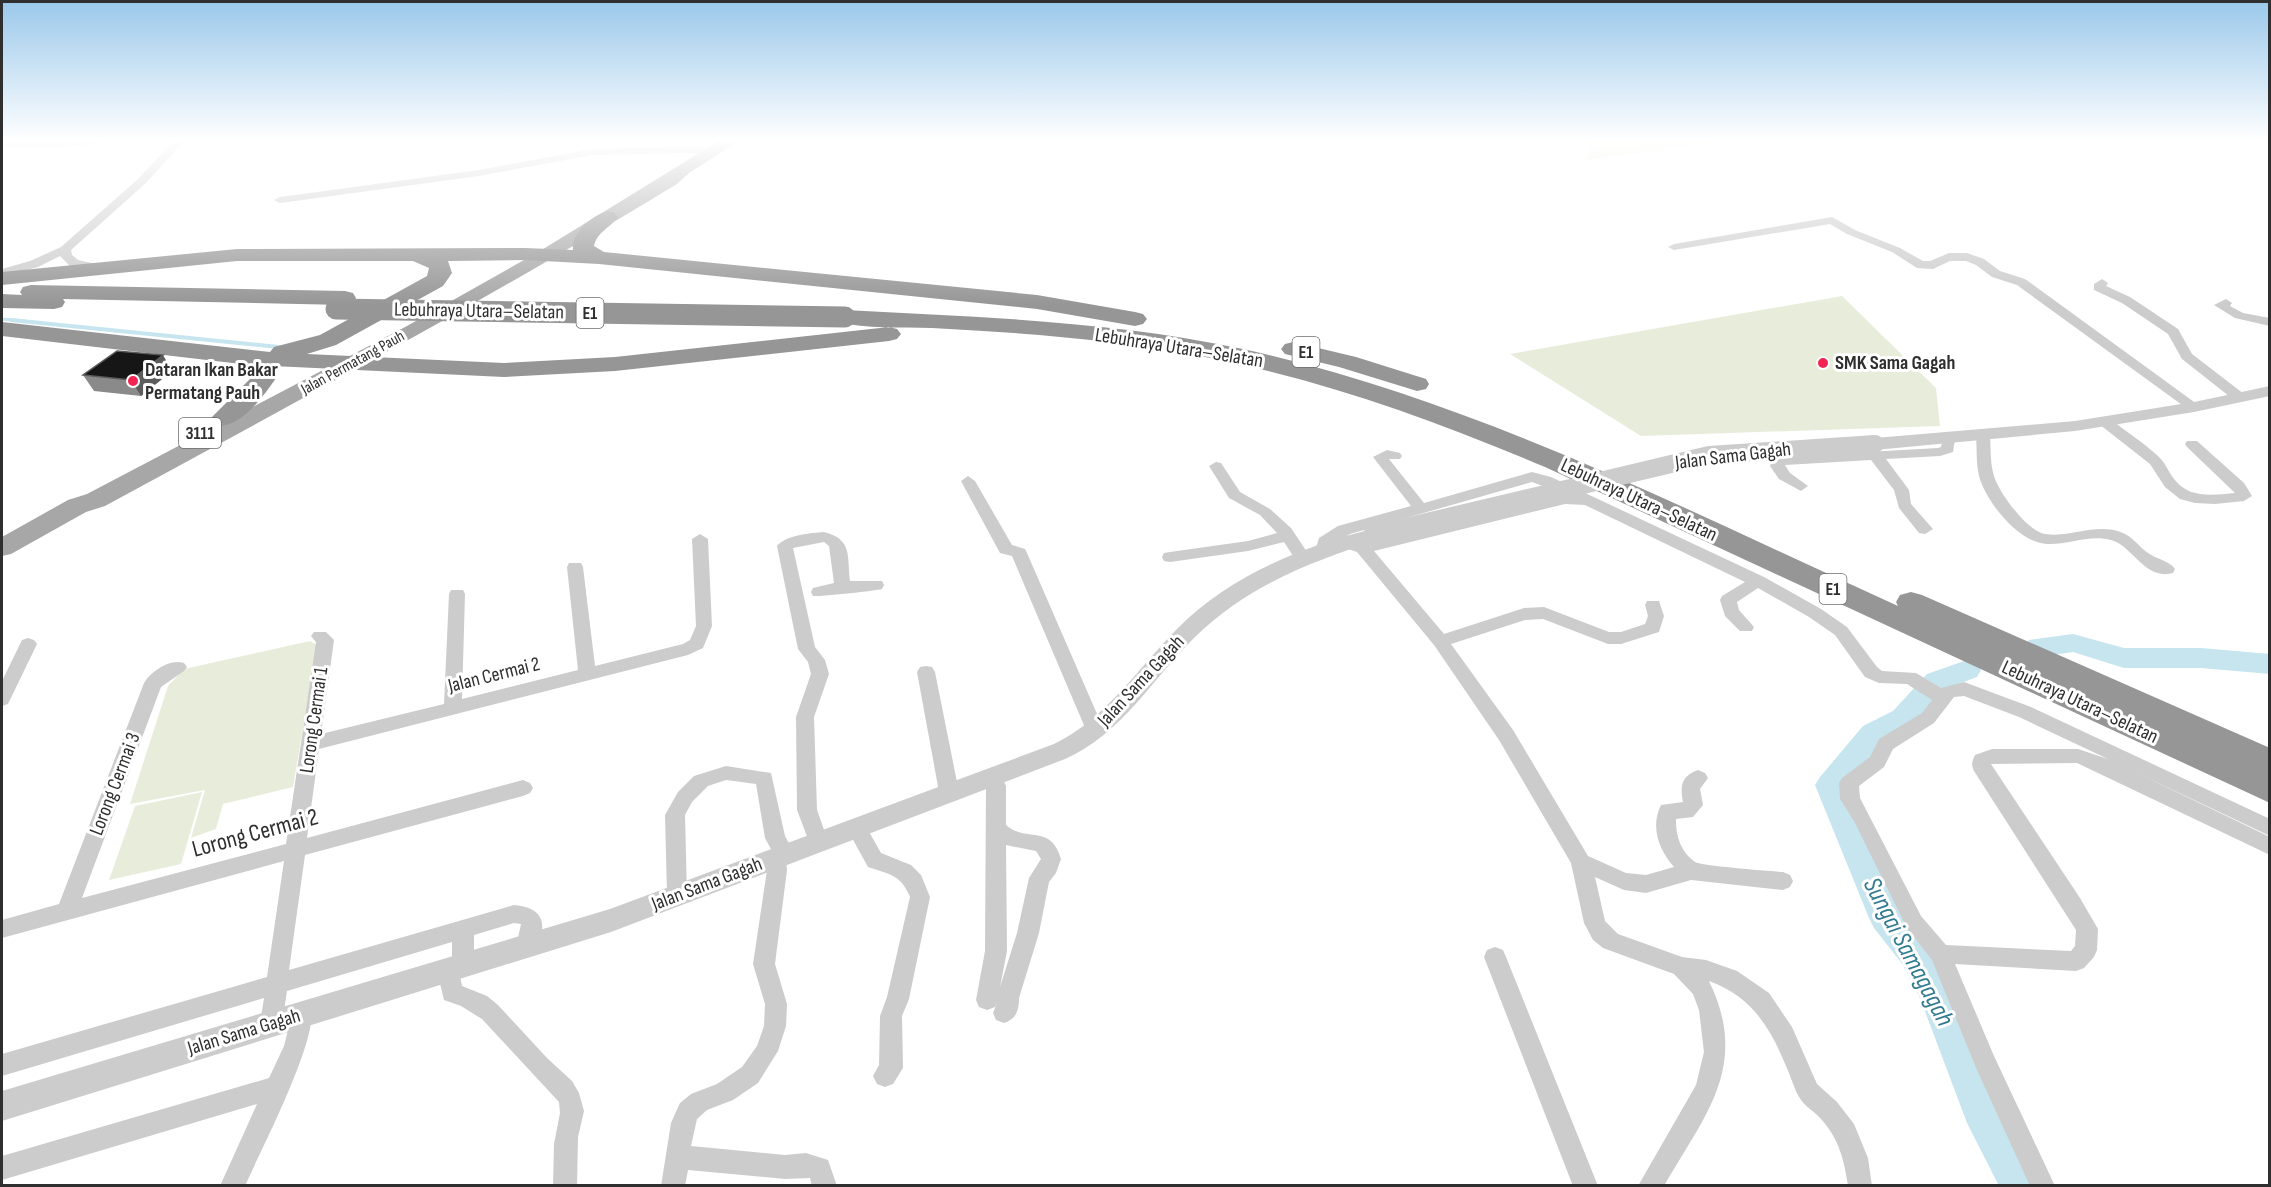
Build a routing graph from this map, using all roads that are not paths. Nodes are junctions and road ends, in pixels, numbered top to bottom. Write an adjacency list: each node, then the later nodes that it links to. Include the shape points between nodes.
1 (127, 194): 9 (street)
2 (332, 194): 5 (street)
3 (630, 194): 7 (main road, Jalan Permatang Pauh / 3111)
4 (647, 194): 6 (main road, Jalan Permatang Pauh / 3111)
5 (279, 203)
6 (608, 218): 13 (main road, Jalan Permatang Pauh / 3111); 14 (highway, via 586,235 583,243 583,249)
7 (564, 233): 10 (highway, via 521,246); 11 (main road, Jalan Permatang Pauh / 3111)
8 (1674, 248): 30 (street, via 1832,220 1921,265 1933,265 1949,257 1968,257 1996,274 2021,282)
9 (66, 249): 15 (street, via 66,256 74,263); 16 (street)
10 (465, 254): 11 (highway); 12 (highway)
11 (525, 254): 13 (highway); 26 (main road, Jalan Permatang Pauh / 3111)
12 (416, 255): 15 (highway, via 237,255); 25 (highway, via 440,265 439,277 429,285 314,345)
13 (547, 255): 14 (highway); 27 (main road, Jalan Permatang Pauh / 3111)
14 (599, 258): 24 (highway, via 1037,302)
15 (97, 268): 16 (highway)
16 (2, 275)
17 (2102, 283): 29 (street, via 2098,287 2105,292 2126,300 2173,332 2187,356)
18 (2, 291): 20 (highway, Lebuhraya Utara–Selatan / E1)
19 (2, 301): 20 (highway, Lebuhraya Utara–Selatan / E1)
20 (340, 303): 24 (highway, Lebuhraya Utara–Selatan / E1, bridge, via 847,312 1042,327)
21 (2226, 303): 22 (street, via 2220,305 2232,314)
22 (2270, 322)
23 (2, 329): 25 (highway)
24 (1136, 329): 27 (highway, via 929,332 549,369); 70 (highway, Lebuhraya Utara–Selatan / E1, via 1242,337 1347,362 1463,402); 74 (highway, Lebuhraya Utara–Selatan / E1, via 1198,348 1268,362 1443,414 1554,461)
25 (236, 355): 26 (highway); 31 (highway, via 261,365 264,378)
26 (325, 363): 27 (highway); 31 (main road, Jalan Permatang Pauh / 3111)
27 (351, 364): 41 (main road, Jalan Permatang Pauh / 3111, via 96,500)
28 (2270, 391): 29 (street, Jalan Sama Gagah)
29 (2239, 397): 30 (street, Jalan Sama Gagah)
30 (2194, 407): 32 (street, Jalan Sama Gagah)
31 (222, 420): 41 (main road, Jalan Permatang Pauh / 3111, via 86,497)
32 (2103, 421): 33 (street, Jalan Sama Gagah); 34 (street, via 2146,453 2171,486 2184,495 2205,500 2244,496 2239,486)
33 (1983, 435): 35 (street, Jalan Sama Gagah); 51 (street, via 1988,481 2015,521 2030,534 2044,540 2114,535 2124,538 2142,557)
34 (2192, 444)
35 (1875, 450): 39 (street, via 1777,461 1787,478); 43 (street, via 1901,490 1904,505); 46 (street, Jalan Sama Gagah, bridge, via 1760,450 1709,455)
36 (1395, 456): 42 (street, via 1380,457)
37 (1216, 466): 44 (street, via 1234,495 1265,512)
38 (968, 481): 68 (street, via 1006,549 1019,553)
39 (1801, 486)
40 (1591, 502): 42 (street, via 1532,477); 46 (street, via 1564,499); 52 (street)
41 (77, 506): 47 (main road, Jalan Permatang Pauh / 3111)
42 (1420, 508): 48 (street, via 1344,530)
43 (1925, 528)
44 (1288, 537): 48 (street); 49 (street, via 1269,537 1258,544)
45 (700, 539): 64 (street, Jalan Cermai 2, via 704,626 697,644)
46 (1361, 542): 48 (street, Jalan Sama Gagah); 60 (street)
47 (2, 548)
48 (1313, 555): 68 (street, Jalan Sama Gagah, via 1222,601 1179,640 1127,701)
49 (1170, 557)
50 (575, 567): 64 (street)
51 (2167, 569)
52 (1758, 581): 58 (street, via 1728,600 1731,612); 65 (street, via 1842,632 1871,672 1879,677 1910,678)
53 (876, 585): 54 (street)
54 (843, 587): 55 (street); 79 (street, via 837,544 832,538 825,535 785,546 807,649 820,674 807,707 805,751 807,810)
55 (819, 592)
56 (457, 594): 67 (street)
57 (1653, 606): 60 (street, via 1653,628 1621,638 1608,638 1544,613 1524,614)
58 (1746, 627)
59 (320, 636): 69 (street, Lorong Cermai 1, via 326,640)
60 (1440, 641): 83 (street, via 1506,735)
61 (28, 644): 66 (street)
62 (178, 667): 87 (street, Lorong Cermai 3, via 153,683)
63 (926, 672): 75 (street)
64 (588, 674): 67 (street, Jalan Cermai 2)
65 (1940, 695): 78 (street, via 1964,689 2016,708); 91 (street, via 1938,707 1928,718 1886,744 1877,762 1849,783 1850,799 1914,922)
66 (2, 699)
67 (453, 708): 69 (street, Jalan Cermai 2)
68 (1095, 730): 71 (street, Jalan Sama Gagah, via 1068,747)
69 (311, 744): 81 (street, Lorong Cermai 1)
70 (2270, 763)
71 (992, 776): 75 (street, Jalan Sama Gagah); 77 (street, via 996,786)
72 (1698, 778): 84 (street, via 1690,789 1693,805 1686,811 1668,811 1664,827 1673,854)
73 (523, 788): 81 (street, Lorong Cermai 2)
74 (2270, 789)
75 (949, 792): 76 (street, Jalan Sama Gagah)
76 (856, 827): 79 (street, Jalan Sama Gagah); 101 (street, via 875,861 892,863 905,871 915,882 920,897 898,999 892,1009 888,1048 891,1068)
77 (996, 828): 96 (street, via 996,951); 97 (street, via 1006,837 1042,844 1051,859 1039,878 1029,933)
78 (2270, 828)
79 (818, 841): 82 (street, Jalan Sama Gagah)
80 (2270, 847): 91 (street, via 2078,756 1992,756 1982,760 1981,766 2073,904 2087,929 2086,950 2076,962)
81 (296, 849): 87 (street, Lorong Cermai 2); 95 (street, Lorong Cermai 1)
82 (780, 856): 86 (street, Jalan Sama Gagah); 86 (street, via 764,778 726,773 701,782 685,797 675,815); 104 (street, via 764,964 776,1004 775,1026 767,1051 750,1075 688,1111)
83 (1581, 862): 84 (street, via 1624,881 1646,884); 93 (street, via 1601,933 1611,941)
84 (1691, 871): 85 (street)
85 (1783, 881)
86 (677, 895): 90 (street, Jalan Sama Gagah)
87 (67, 911): 88 (street, Lorong Cermai 2)
88 (2, 929)
89 (463, 929): 90 (street, via 514,914 525,915 532,920); 94 (street); 95 (street)
90 (527, 947): 94 (street, Jalan Sama Gagah)
91 (1940, 954): 113 (street)
92 (1495, 957): 110 (street)
93 (1682, 967): 111 (street, via 1701,988 1710,1010 1715,1053 1707,1089); 112 (street, via 1729,978 1761,1000 1784,1034 1809,1092 1846,1132 1856,1158)
94 (455, 969): 98 (street, Jalan Sama Gagah); 107 (street, via 452,993 467,996 499,1018 540,1068 568,1092 572,1109 567,1128)
95 (277, 984): 99 (street, Lorong Cermai 1); 100 (street)
96 (987, 1000)
97 (1004, 1013)
98 (302, 1014): 99 (street, Jalan Sama Gagah); 102 (street, via 296,1047)
99 (272, 1024): 103 (street, Jalan Sama Gagah)
100 (2, 1065)
101 (885, 1076)
102 (279, 1086): 105 (street); 106 (street)
103 (2, 1106)
104 (679, 1157): 108 (street); 109 (street, via 785,1167 806,1165 819,1169)
105 (2, 1168)
106 (232, 1185)
107 (565, 1185)
108 (673, 1185)
109 (825, 1185)
110 (1586, 1185)
111 (1650, 1185)
112 (1860, 1185)
113 (2043, 1185)

